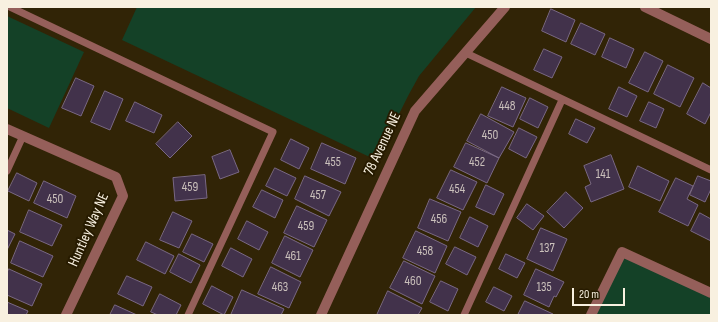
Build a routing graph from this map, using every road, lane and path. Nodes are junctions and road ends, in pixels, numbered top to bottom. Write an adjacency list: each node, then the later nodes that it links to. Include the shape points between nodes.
1 (10, 7): 13 (lane, via 273,132)
2 (505, 7): 5 (street, 78 Avenue NE)
3 (645, 7): 4 (street)
4 (711, 39)
5 (466, 53): 6 (lane); 14 (street, 78 Avenue NE, via 415,111)
6 (562, 100): 9 (lane); 15 (lane)
7 (7, 129): 8 (street, Huntley Way NE)
8 (23, 136): 10 (lane); 12 (street, Huntley Way NE, via 116,177 123,196)
9 (711, 170)
10 (7, 171)
11 (711, 293): 16 (street, via 622,252)
12 (66, 315)
13 (188, 315)
14 (321, 315)
15 (464, 315)
16 (592, 315)

